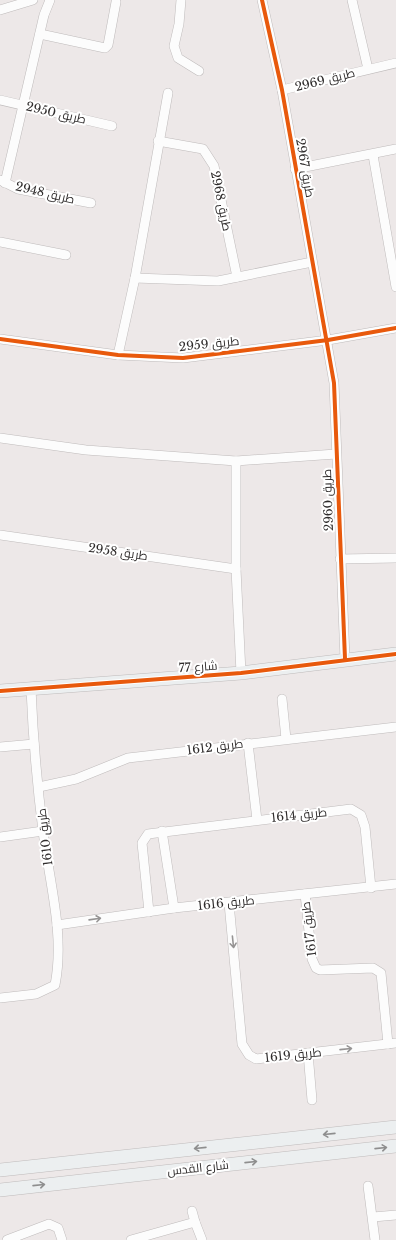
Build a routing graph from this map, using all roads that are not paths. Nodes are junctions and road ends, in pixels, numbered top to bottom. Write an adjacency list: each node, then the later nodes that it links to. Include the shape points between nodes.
1 (34, 0): 7 (street)
2 (50, 0): 8 (street)
3 (181, 0): 11 (street, via 174,46 178,58)
4 (262, 0): 12 (street, طريق 2967)
5 (352, 0): 10 (street, طريق 2969)
6 (116, 2): 8 (street, via 108,45 105,48)
7 (0, 10)
8 (40, 34): 15 (street)
9 (396, 63): 10 (street, طريق 2969)
10 (368, 69): 12 (street, طريق 2969)
11 (199, 71)
12 (282, 90): 20 (street, طريق 2967)
13 (168, 92): 17 (street)
14 (0, 100): 15 (street, طريق 2950)
15 (23, 105): 16 (street, طريق 2950); 21 (street)
16 (112, 126)
17 (158, 141): 26 (street, طريق 2968, via 203,149 214,166); 27 (street)
18 (396, 149): 19 (street, طريق 2967)
19 (373, 155): 20 (street, طريق 2967); 28 (street)
20 (295, 169): 25 (street, طريق 2967)
21 (3, 181): 22 (street, طريق 2948, via 23,190)
22 (91, 203)
23 (0, 242): 24 (street)
24 (66, 255)
25 (312, 262): 26 (street); 31 (street, طريق 2967)
26 (237, 277): 27 (street, via 218,281)
27 (135, 278): 32 (street)
28 (396, 287)
29 (396, 328): 31 (street, طريق 2959)
30 (0, 339): 32 (street, طريق 2959)
31 (328, 340): 32 (street, طريق 2959, via 183,358); 34 (street, طريق 2960, via 336,406)
32 (118, 355)
33 (0, 438): 35 (street, طريق 2960, via 86,450)
34 (336, 454): 35 (street, طريق 2960); 38 (street, طريق 2960)
35 (236, 461): 39 (street)
36 (0, 535): 39 (street, طريق 2958)
37 (396, 558): 38 (street)
38 (340, 559): 41 (street, طريق 2960)
39 (236, 569): 42 (street)
40 (396, 654): 41 (main road, شارع 77)
41 (345, 659): 42 (main road, شارع 77)
42 (241, 673): 43 (main road, شارع 77)
43 (32, 689): 44 (main road, شارع 77); 49 (street, طريق 1610)
44 (0, 691)
45 (282, 699): 47 (street)
46 (396, 727): 47 (street, طريق 1612)
47 (286, 739): 48 (street, طريق 1612)
48 (248, 743): 51 (street, طريق 1612, via 128,758 76,779); 52 (street)
49 (34, 744): 50 (street); 51 (street, طريق 1610)
50 (0, 747)
51 (39, 787): 53 (street, طريق 1610)
52 (257, 820): 54 (street, طريق 1614); 57 (street, طريق 1614, via 351,809 361,815 365,827)
53 (43, 831): 55 (street); 62 (street, طريق 1610)
54 (162, 831): 60 (street); 61 (street, طريق 1614, via 148,834 142,843)
55 (0, 837)
56 (396, 884): 57 (street, طريق 1616)
57 (372, 888): 58 (street, طريق 1616)
58 (304, 894): 59 (street, طريق 1616); 64 (street, طريق 1617, via 312,960 316,968 373,968 381,973)
59 (229, 903): 60 (street, طريق 1616); 65 (street, طريق 1619, one-way to 65, via 242,1044 245,1050 256,1058)
60 (174, 908): 61 (street, طريق 1616)
61 (149, 912): 62 (street, طريق 1616, one-way to 61)
62 (57, 925): 63 (street, طريق 1610, via 59,956 55,985 36,994)
63 (0, 998)
64 (392, 1044): 65 (street, طريق 1619, one-way to 64)
65 (308, 1053): 66 (street)
66 (312, 1100)
67 (396, 1127): 69 (main road, شارع القدس, one-way to 69)
68 (396, 1146): 71 (main road, شارع القدس, one-way to 68)
69 (0, 1170)
70 (368, 1186): 74 (street)
71 (0, 1190)
72 (192, 1211): 75 (street)
73 (396, 1215): 74 (street)
74 (373, 1217): 80 (street)
75 (195, 1222): 78 (street); 79 (street)
76 (7, 1240): 77 (street, via 50,1224 58,1228)
77 (62, 1240)
78 (131, 1240)
79 (202, 1240)
80 (375, 1240)

